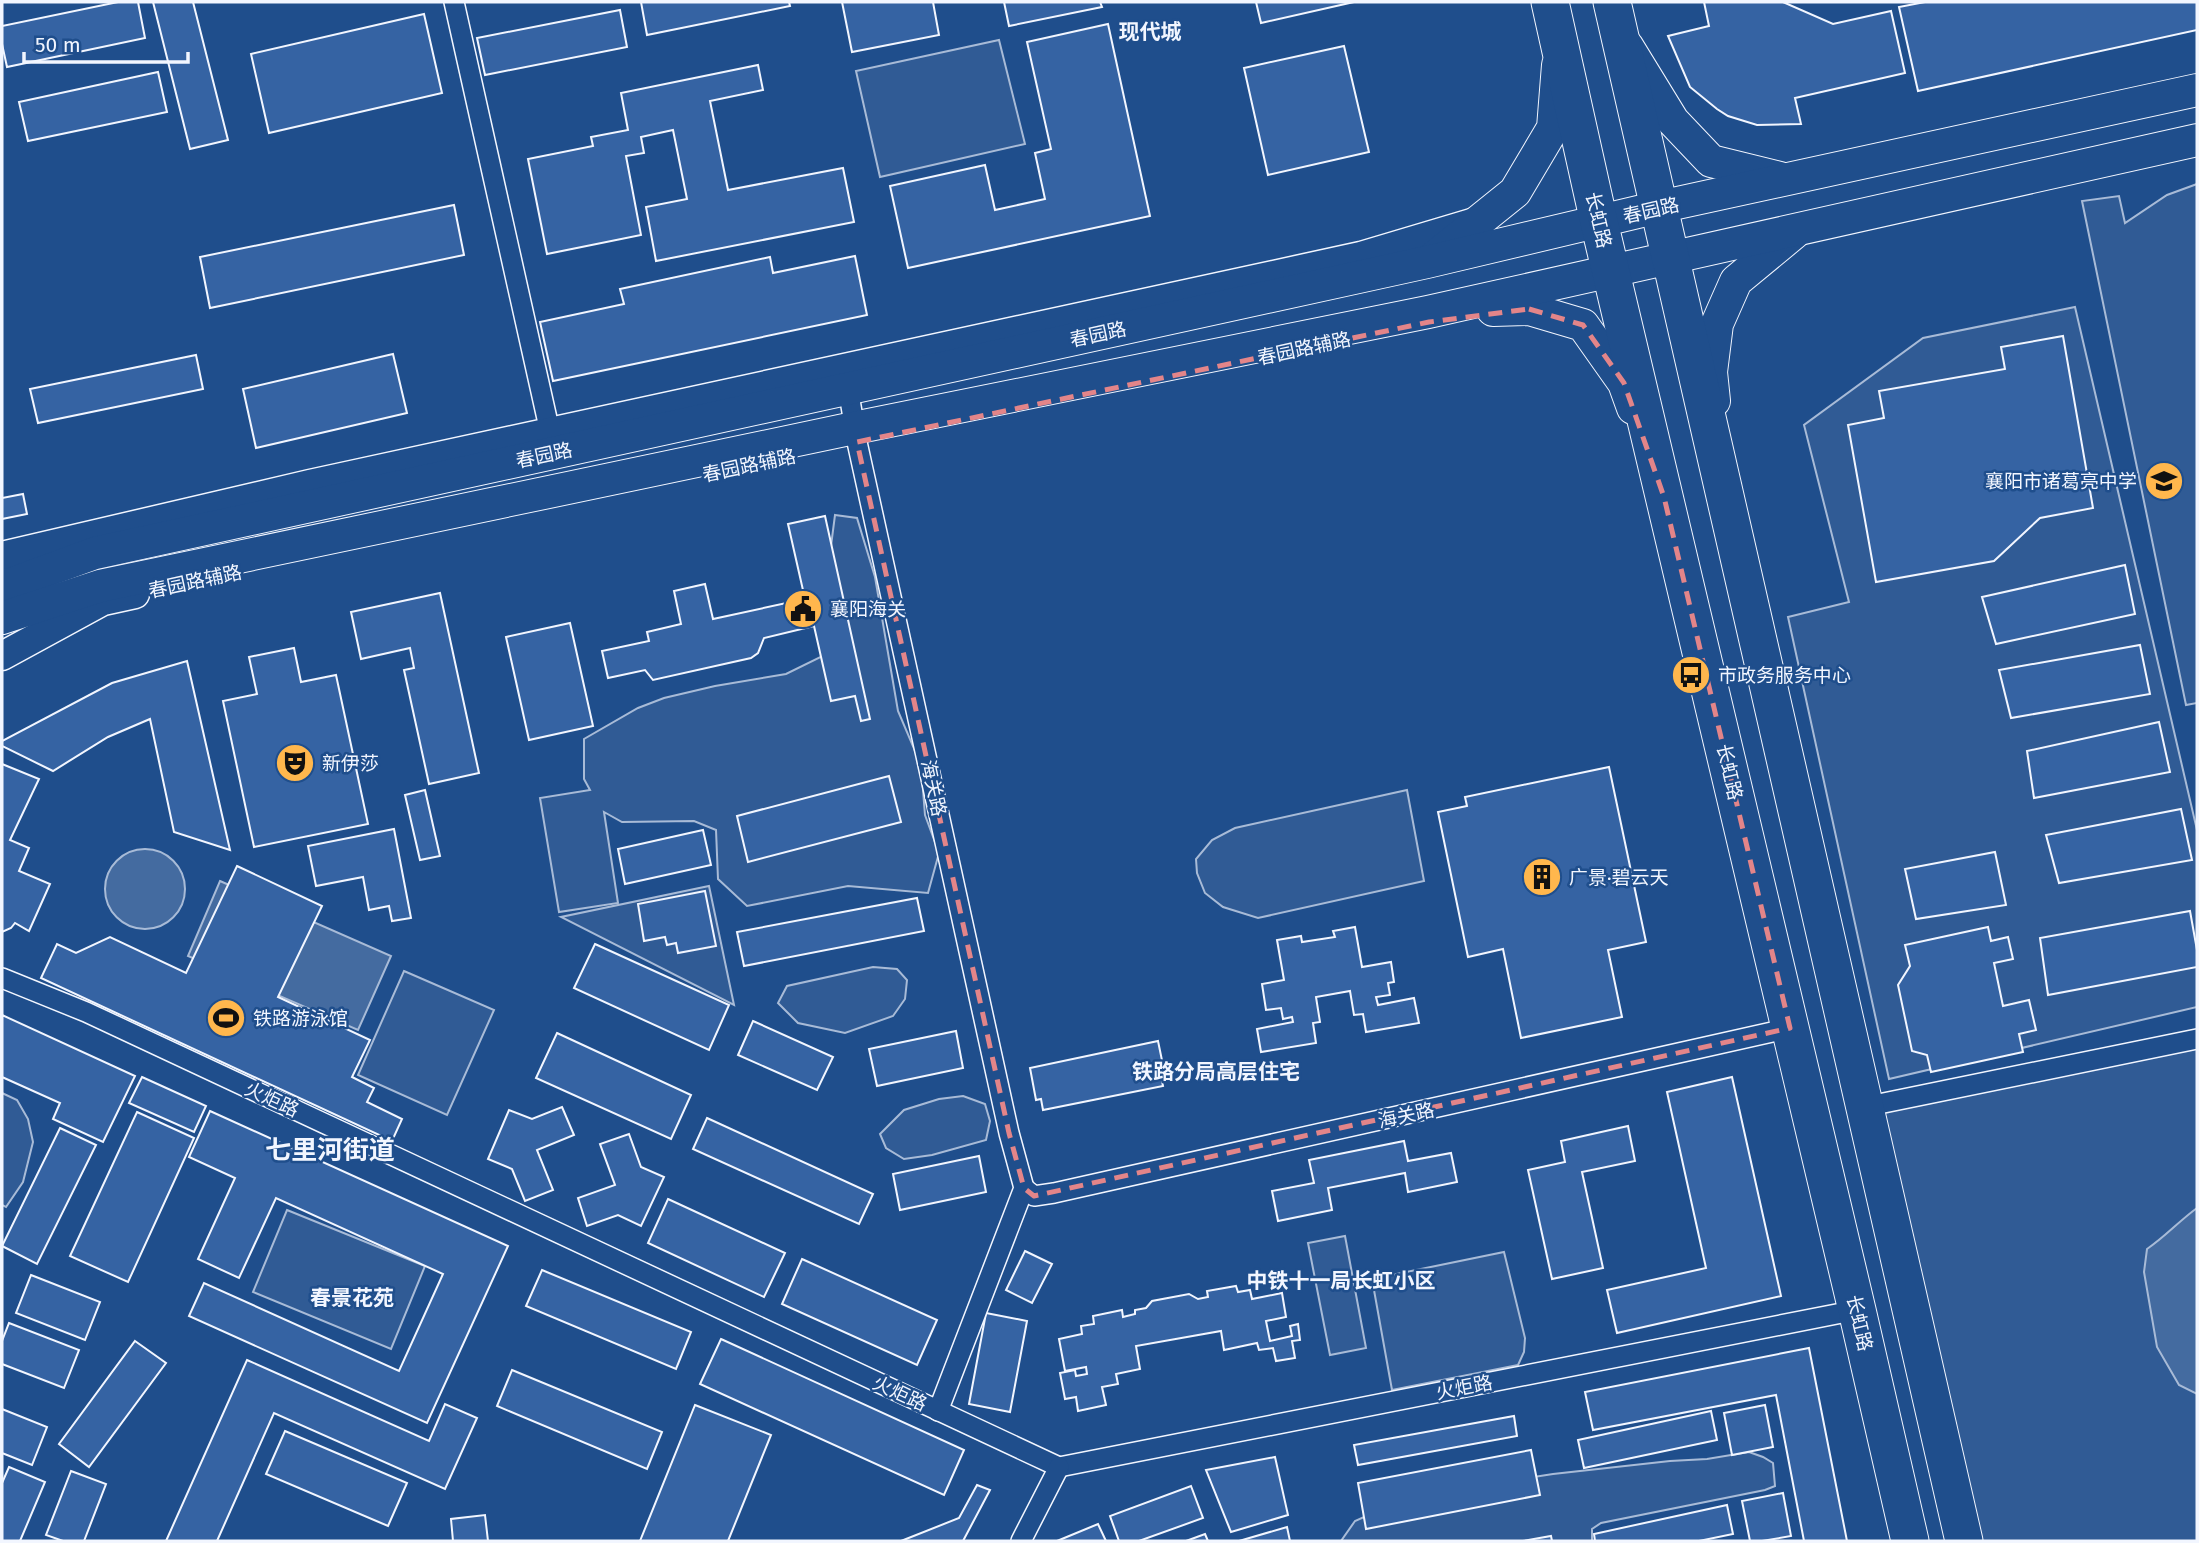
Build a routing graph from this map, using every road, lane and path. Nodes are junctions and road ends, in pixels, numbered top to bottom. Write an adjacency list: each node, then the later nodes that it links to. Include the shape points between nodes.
1 (454, 2): 18 (street)
2 (1550, 2): 4 (highway, 长虹路)
3 (1615, 18): 7 (main road, via 1672,121 1711,161); 8 (highway)
4 (1559, 43): 9 (main road, via 1553,128 1515,192); 10 (highway, 长虹路)
5 (2197, 90): 7 (main road, 春园路)
6 (2197, 140): 11 (main road, 春园路)
7 (1788, 180): 8 (main road, 春园路)
8 (1659, 207): 10 (main road, 春园路); 12 (highway)
9 (1478, 221): 13 (main road); 18 (street, via 1361,256)
10 (1599, 222): 13 (main road, 春园路); 14 (highway, 长虹路)
11 (1798, 229): 12 (main road, 春园路); 20 (main road, via 1736,281 1717,324 1711,372)
12 (1671, 258): 14 (main road, 春园路); 20 (highway)
13 (1427, 262): 17 (main road, 春园路)
14 (1611, 271): 16 (main road, 春园路); 21 (highway, 长虹路)
15 (1510, 310): 16 (main road); 19 (street, 春园路辅路); 21 (main road, via 1529,309 1583,325 1624,383)
16 (1428, 312): 19 (main road, 春园路)
17 (848, 388): 19 (street, 海关路); 23 (main road, 春园路, via 94,553)
18 (550, 432): 22 (street)
19 (856, 435): 24 (main road, 春园路, via 100,586); 25 (street, 春园路辅路, via 103,601); 30 (street, 海关路)
20 (1723, 486): 29 (highway)
21 (1664, 498): 27 (highway, 长虹路)
22 (2, 556)
23 (2, 587)
24 (2, 618)
25 (2, 656)
26 (2, 978): 32 (street, 火炬路, via 86,1012)
27 (1790, 1028): 30 (street, 海关路, via 1054,1193 1034,1196); 31 (highway, 长虹路)
28 (2197, 1039): 29 (street)
29 (1864, 1108): 36 (highway)
30 (1024, 1188): 32 (street)
31 (1857, 1310): 33 (street, 火炬路); 35 (highway, 长虹路)
32 (938, 1411): 33 (street, 火炬路)
33 (1059, 1467): 34 (street)
34 (1021, 1541)
35 (1910, 1541)
36 (1964, 1541)

